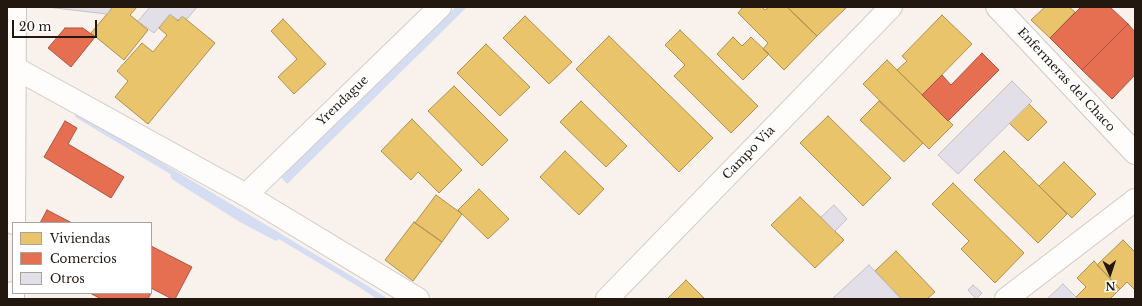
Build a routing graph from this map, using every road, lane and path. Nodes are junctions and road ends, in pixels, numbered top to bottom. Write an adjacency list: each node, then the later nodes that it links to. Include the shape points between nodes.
1 (15, 7): 5 (street)
2 (440, 7): 7 (street, Yrendague)
3 (892, 7): 11 (street, Campo Via)
4 (997, 7): 6 (street, Enfermeras del Chaco)
5 (16, 68): 7 (street); 9 (street)
6 (1135, 153)
7 (246, 195): 10 (street)
8 (1135, 200): 12 (street)
9 (14, 222)
10 (418, 299)
11 (607, 299)
12 (1006, 299)

